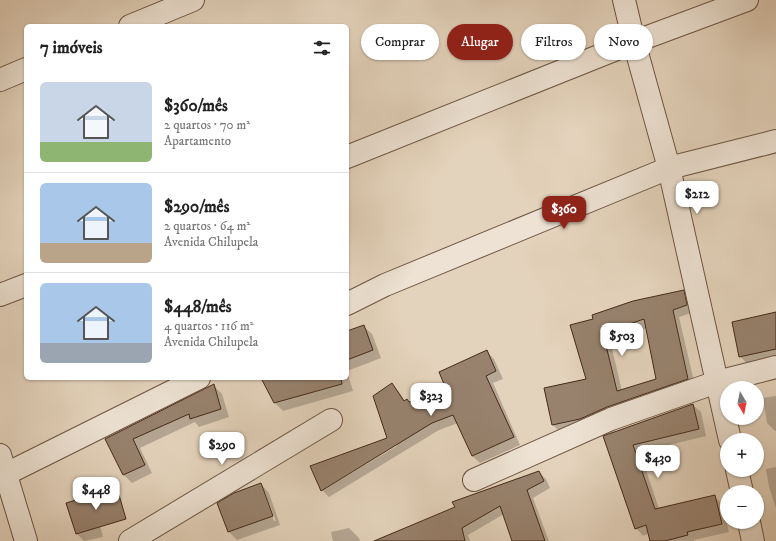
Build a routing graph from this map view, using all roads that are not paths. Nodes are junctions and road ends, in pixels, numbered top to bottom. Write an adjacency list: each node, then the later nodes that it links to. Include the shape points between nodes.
1 (193, 0): 4 (street)
2 (624, 0): 5 (street)
3 (746, 0): 6 (street)
4 (135, 24)
5 (630, 24)
6 (653, 35)
7 (594, 58): 12 (street)
8 (639, 60): 13 (street)
9 (24, 70): 10 (street)
10 (0, 80)
11 (776, 141): 13 (street)
12 (349, 156)
13 (670, 168): 16 (street, via 385,285); 19 (street)
14 (24, 286): 15 (street)
15 (0, 295)
16 (349, 303)
17 (776, 367): 19 (street)
18 (194, 380): 22 (street)
19 (717, 382): 21 (street); 23 (street, via 611,419)
20 (331, 420): 26 (street)
21 (728, 433)
22 (3, 464): 25 (street)
23 (474, 480)
24 (750, 529): 27 (street)
25 (26, 541)
26 (130, 541)
27 (753, 541)

